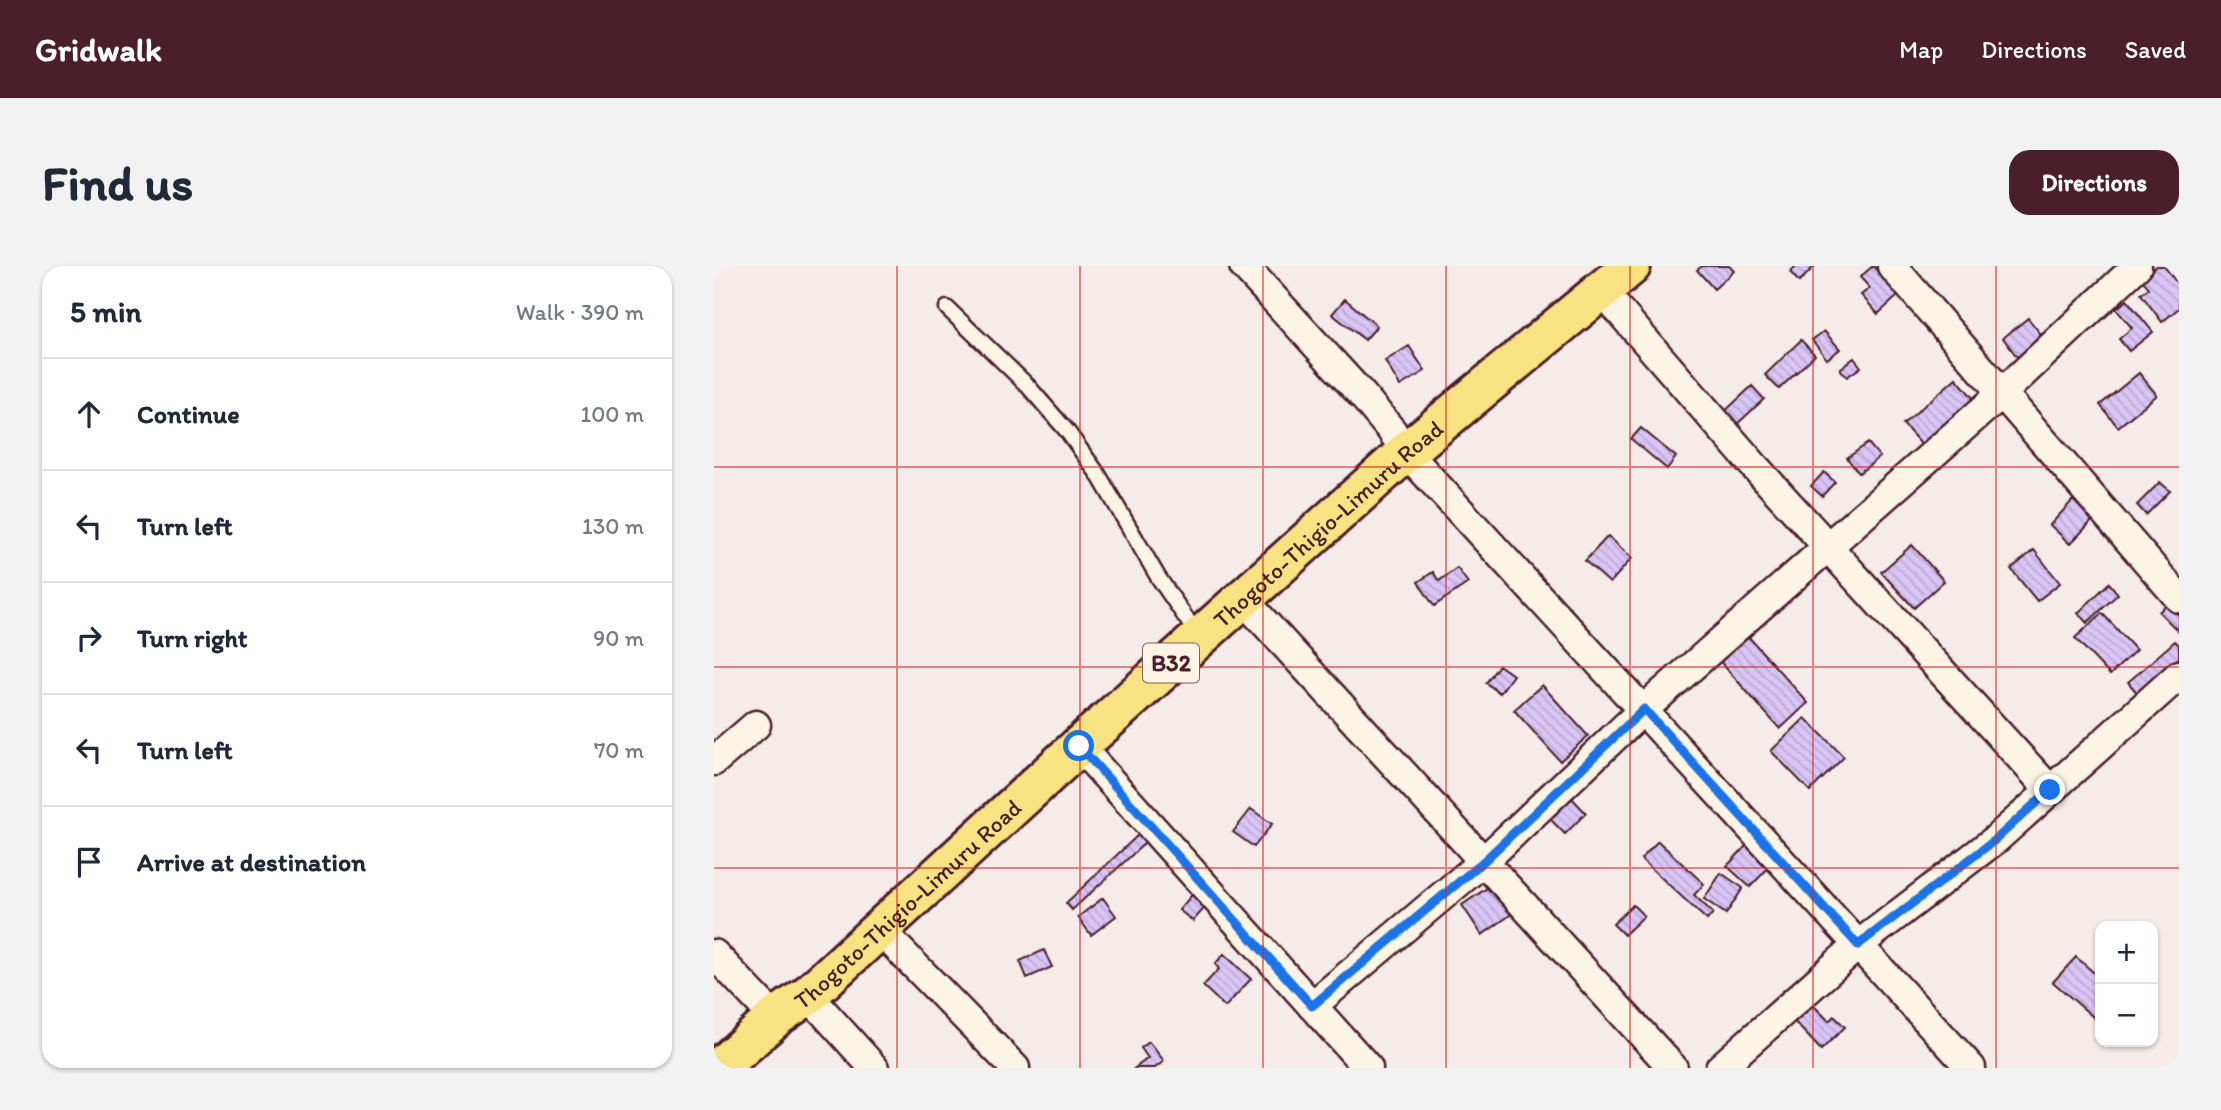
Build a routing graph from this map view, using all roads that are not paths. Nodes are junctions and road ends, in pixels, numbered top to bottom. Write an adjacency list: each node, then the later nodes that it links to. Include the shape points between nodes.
1 (1630, 266): 5 (highway, Thogoto-Thigio-Limuru Road / B32)
2 (1892, 266): 7 (street)
3 (2137, 266): 7 (street)
4 (1260, 271): 8 (street)
5 (1602, 291): 8 (highway, Thogoto-Thigio-Limuru Road / B32); 9 (street)
6 (947, 308): 12 (lane, via 1067,431)
7 (2001, 394): 9 (street); 10 (street)
8 (1406, 452): 11 (highway, Thogoto-Thigio-Limuru Road / B32); 14 (street)
9 (1828, 548): 14 (street); 18 (street)
10 (2179, 598)
11 (1243, 599): 12 (highway, Thogoto-Thigio-Limuru Road / B32); 19 (street)
12 (1199, 638): 16 (highway, Thogoto-Thigio-Limuru Road / B32)
13 (2179, 675): 18 (street)
14 (1644, 709): 19 (street); 21 (street)
15 (756, 725): 17 (street)
16 (1079, 746): 20 (highway, Thogoto-Thigio-Limuru Road / B32); 24 (street)
17 (714, 761)
18 (2050, 790): 21 (street, via 1995,840)
19 (1485, 860): 24 (street); 30 (street)
20 (880, 930): 23 (highway, Thogoto-Thigio-Limuru Road / B32); 28 (street)
21 (1858, 945): 31 (street); 32 (street)
22 (714, 954): 25 (street)
23 (808, 995): 25 (highway, Thogoto-Thigio-Limuru Road / B32); 27 (street)
24 (1312, 1006): 29 (street)
25 (775, 1018): 26 (highway, Thogoto-Thigio-Limuru Road / B32)
26 (719, 1068)
27 (874, 1068)
28 (1015, 1068)
29 (1368, 1068)
30 (1673, 1068)
31 (1720, 1068)
32 (1971, 1068)

